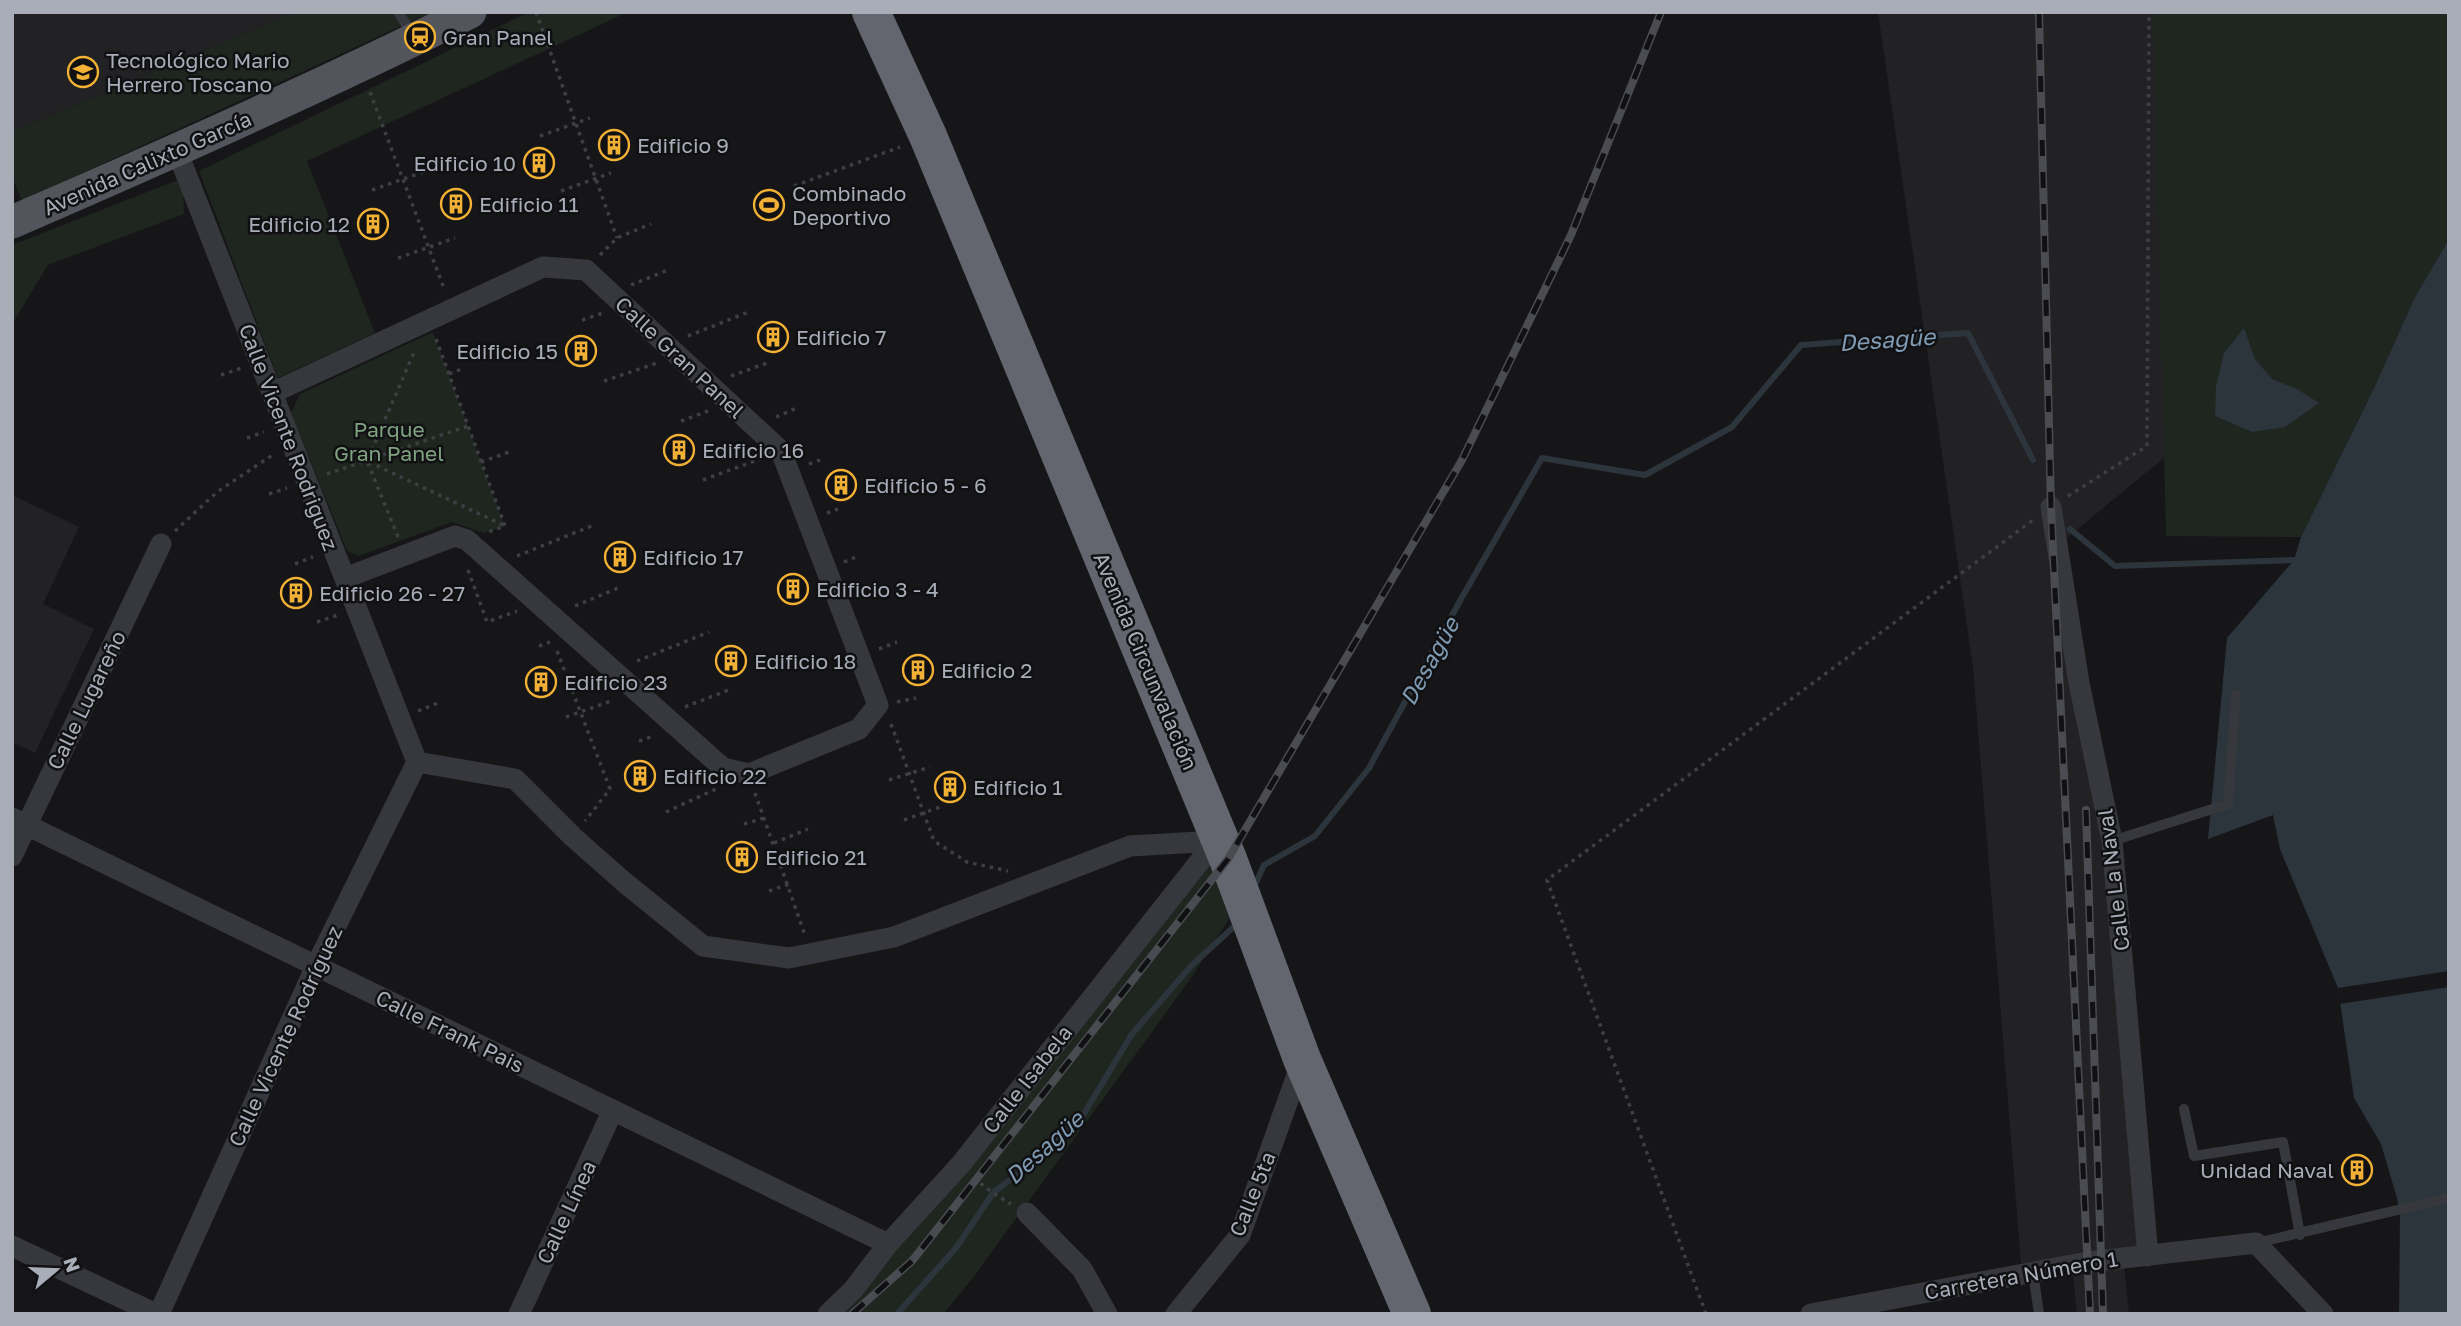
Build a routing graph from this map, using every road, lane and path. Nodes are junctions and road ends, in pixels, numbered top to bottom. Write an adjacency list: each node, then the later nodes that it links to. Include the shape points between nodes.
1 (398, 12): 6 (lane)
2 (470, 12): 6 (main road, Avenida Calixto García)
3 (536, 12): 9 (path)
4 (871, 12): 11 (highway, Avenida Circunvalación)
5 (2149, 12): 47 (path, via 2147,446)
6 (416, 40): 7 (main road, Avenida Calixto García)
7 (361, 67): 12 (main road, Avenida Calixto García); 15 (path)
8 (590, 118): 9 (path)
9 (576, 123): 10 (path); 16 (path)
10 (540, 136)
11 (928, 136): 17 (path); 80 (highway, Avenida Circunvalación)
12 (177, 151): 20 (main road, Avenida Calixto García); 38 (street, Calle Vicente Rodriguez)
13 (429, 170): 15 (path)
14 (611, 173): 16 (path)
15 (404, 179): 18 (path); 24 (path)
16 (596, 179): 19 (path); 23 (path)
17 (794, 186)
18 (372, 190)
19 (561, 191)
20 (12, 222)
21 (651, 223): 23 (path)
22 (455, 238): 24 (path)
23 (617, 238): 26 (path)
24 (429, 247): 25 (path); 29 (path)
25 (398, 258)
26 (586, 270): 28 (street, Calle Gran Panel); 29 (street, via 543,267)
27 (668, 270): 28 (path)
28 (612, 293): 32 (street, Calle Gran Panel)
29 (452, 309): 31 (street)
30 (751, 311): 32 (path)
31 (429, 320): 35 (path); 38 (street); 43 (path)
32 (673, 350): 36 (path); 37 (street, Calle Gran Panel)
33 (770, 362): 37 (path)
34 (464, 368): 35 (path)
35 (449, 374): 39 (path)
36 (604, 381)
37 (709, 384): 41 (street, Calle Gran Panel)
38 (272, 393): 40 (street, Calle Vicente Rodriguez)
39 (468, 426): 43 (path); 44 (path)
40 (291, 442): 46 (street, Calle Vicente Rodriguez); 51 (path, via 217,492)
41 (781, 451): 45 (path); 62 (street, Calle Gran Panel)
42 (509, 452): 44 (path)
43 (368, 461): 46 (path); 49 (path); 52 (path)
44 (481, 462): 49 (path)
45 (703, 480)
46 (307, 481): 54 (street, Calle Vicente Rodriguez)
47 (2050, 507): 81 (street, Calle La Naval, via 2079,683); 107 (path, via 1547,880)
48 (594, 525): 53 (path)
49 (505, 526): 50 (path)
50 (461, 538): 52 (street); 53 (street); 56 (path, via 487,622)
51 (161, 544): 76 (street, Calle Lugareño)
52 (405, 554): 54 (street)
53 (495, 565): 56 (street)
54 (345, 578): 66 (street, Calle Vicente Rodriguez)
55 (618, 588): 56 (path)
56 (545, 609): 58 (street); 63 (path)
57 (709, 632): 58 (path)
58 (613, 671): 60 (street)
59 (731, 689): 64 (path)
60 (638, 692): 63 (path); 64 (street)
61 (2236, 695): 81 (lane, via 2228,804)
62 (878, 705): 68 (street, via 859,729); 69 (path, via 888,716)
63 (581, 712): 65 (path); 79 (path, via 610,789)
64 (664, 715): 68 (street, via 723,768)
65 (566, 717)
66 (417, 762): 79 (street, via 515,779); 88 (street, Calle Vicente Rodríguez)
67 (930, 767): 69 (path)
68 (748, 774): 72 (path); 74 (path)
69 (909, 774): 70 (path); 73 (path)
70 (889, 780)
71 (943, 806): 73 (path)
72 (666, 812)
73 (923, 813): 75 (path); 84 (path, via 934,841 967,862)
74 (764, 818): 77 (path); 82 (path)
75 (904, 820)
76 (19, 822): 83 (street, Calle Lugareño); 88 (street, Calle Frank Pais)
77 (744, 824)
78 (808, 829): 82 (path)
79 (573, 837): 87 (street, via 703,946 789,958)
80 (1218, 839): 84 (street, via 1130,846); 89 (highway, Avenida Circunvalación); 92 (street, Calle Isabela)
81 (2112, 841): 99 (street, Calle La Naval)
82 (774, 843): 85 (path)
83 (12, 856)
84 (1045, 878): 87 (street, via 894,937)
85 (789, 884): 86 (path); 87 (path)
86 (769, 891)
87 (811, 953)
88 (316, 966): 91 (street, Calle Frank Pais); 101 (street, Calle Vicente Rodríguez)
89 (1302, 1059): 105 (street, Calle 5ta, via 1240,1235); 106 (highway, Avenida Circunvalación)
90 (2184, 1109): 95 (lane, via 2194,1156 2283,1142)
91 (613, 1110): 97 (street, Calle Frank Pais); 102 (street, Calle Línea)
92 (961, 1164): 94 (path, via 993,1193); 97 (street, Calle Isabela)
93 (2449, 1198): 95 (lane)
94 (1027, 1213): 104 (street, via 1082,1269)
95 (2300, 1235): 96 (lane)
96 (2265, 1242): 99 (street, Carretera Número 1); 110 (street)
97 (888, 1244): 103 (street, Calle Isabela)
98 (12, 1246): 101 (street)
99 (2148, 1256): 100 (street, Carretera Número 1)
100 (2033, 1272): 108 (street, Carretera Número 1); 109 (lane)
101 (158, 1314)
102 (519, 1314)
103 (828, 1314)
104 (1107, 1314)
105 (1176, 1314)
106 (1412, 1314)
107 (1706, 1314)
108 (1811, 1314)
109 (2039, 1314)
110 (2323, 1314)

